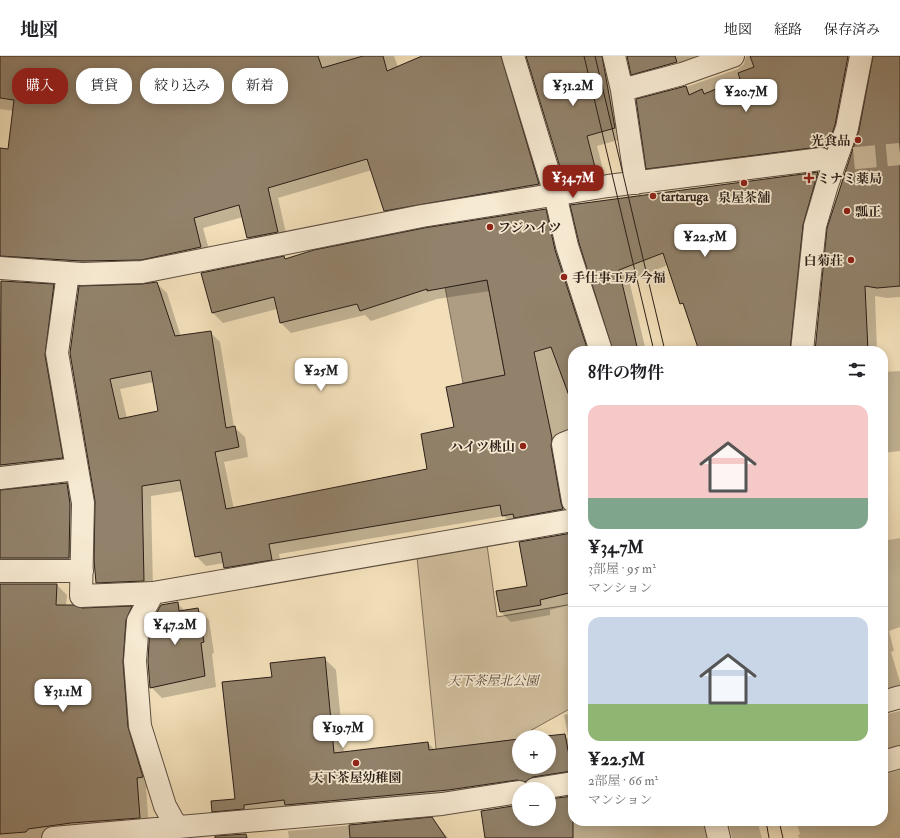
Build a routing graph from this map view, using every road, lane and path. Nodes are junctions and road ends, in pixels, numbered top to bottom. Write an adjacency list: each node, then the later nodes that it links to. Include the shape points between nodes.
1 (513, 56): 8 (street)
2 (614, 56): 5 (street)
3 (732, 56): 5 (street, via 682,74)
4 (862, 56): 12 (street, via 847,128 815,226)
5 (622, 90): 7 (street)
6 (821, 159): 7 (street)
7 (636, 182): 8 (street)
8 (554, 194): 10 (street, via 422,216 142,272); 11 (street, via 567,246)
9 (0, 268): 10 (street)
10 (68, 273): 14 (street, via 57,353)
11 (599, 346)
12 (803, 346)
13 (568, 442): 15 (street, via 563,444)
14 (77, 468): 16 (street); 18 (street, via 83,503)
15 (568, 472)
16 (0, 478)
17 (568, 521): 20 (street)
18 (82, 570): 19 (street); 20 (street, via 81,596)
19 (0, 571)
20 (153, 593): 28 (street, via 138,620 135,661 140,726 165,806)
21 (900, 697): 22 (street)
22 (888, 701)
23 (900, 757): 24 (street)
24 (888, 761)
25 (568, 784): 26 (street)
26 (556, 786)
27 (512, 793): 28 (street, via 442,804)
28 (176, 826): 30 (street)
29 (716, 826): 32 (street)
30 (116, 835): 31 (street)
31 (53, 838)
32 (719, 838)

